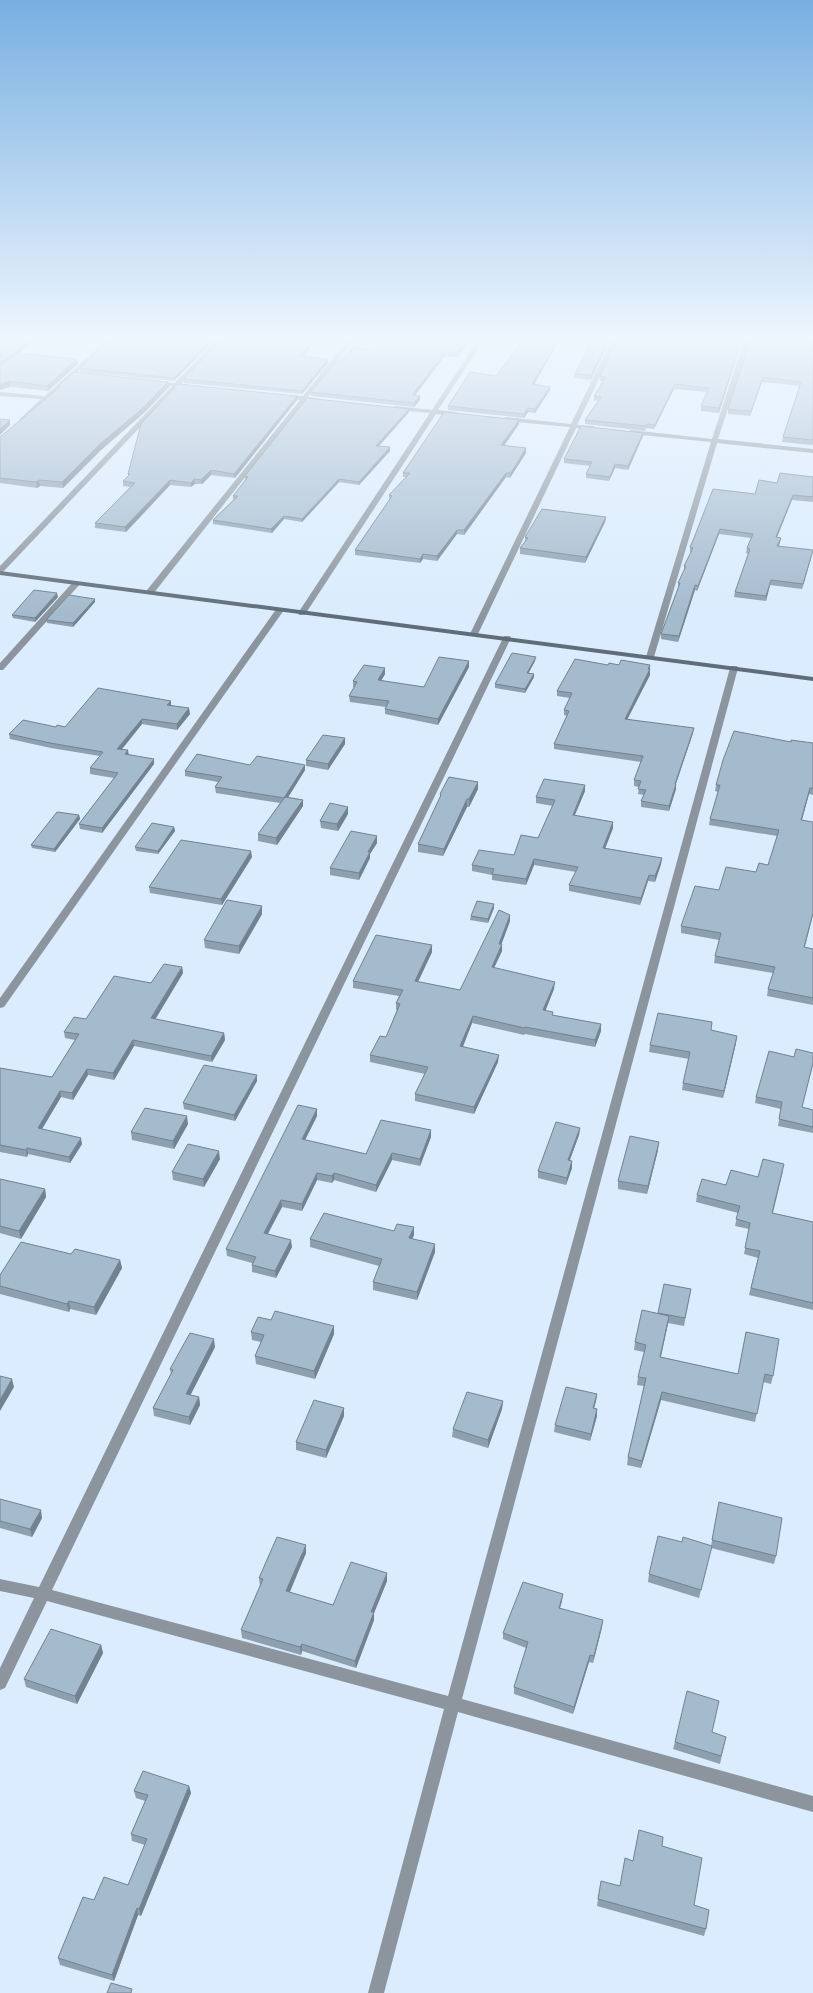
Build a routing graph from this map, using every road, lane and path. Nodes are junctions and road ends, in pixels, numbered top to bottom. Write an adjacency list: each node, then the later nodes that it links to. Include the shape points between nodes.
1 (133, 430): 9 (street)
2 (278, 430): 11 (street)
3 (422, 430): 13 (street)
4 (571, 430): 14 (street)
5 (718, 430): 7 (street)
6 (628, 432): 7 (street)
7 (714, 441): 8 (street); 16 (street)
8 (813, 451)
9 (0, 572): 10 (main road)
10 (77, 583): 11 (main road); 17 (street)
11 (150, 592): 12 (main road)
12 (280, 610): 13 (main road); 20 (street)
13 (302, 613): 14 (main road)
14 (474, 634): 15 (main road)
15 (507, 638): 16 (main road); 22 (street)
16 (650, 657): 18 (main road)
17 (0, 668)
18 (734, 668): 19 (main road); 24 (street)
19 (813, 679)
20 (0, 1005)
21 (0, 1585): 22 (street)
22 (43, 1594): 23 (street); 24 (street)
23 (0, 1683)
24 (453, 1704): 25 (street); 26 (street)
25 (813, 1804)
26 (376, 1993)

